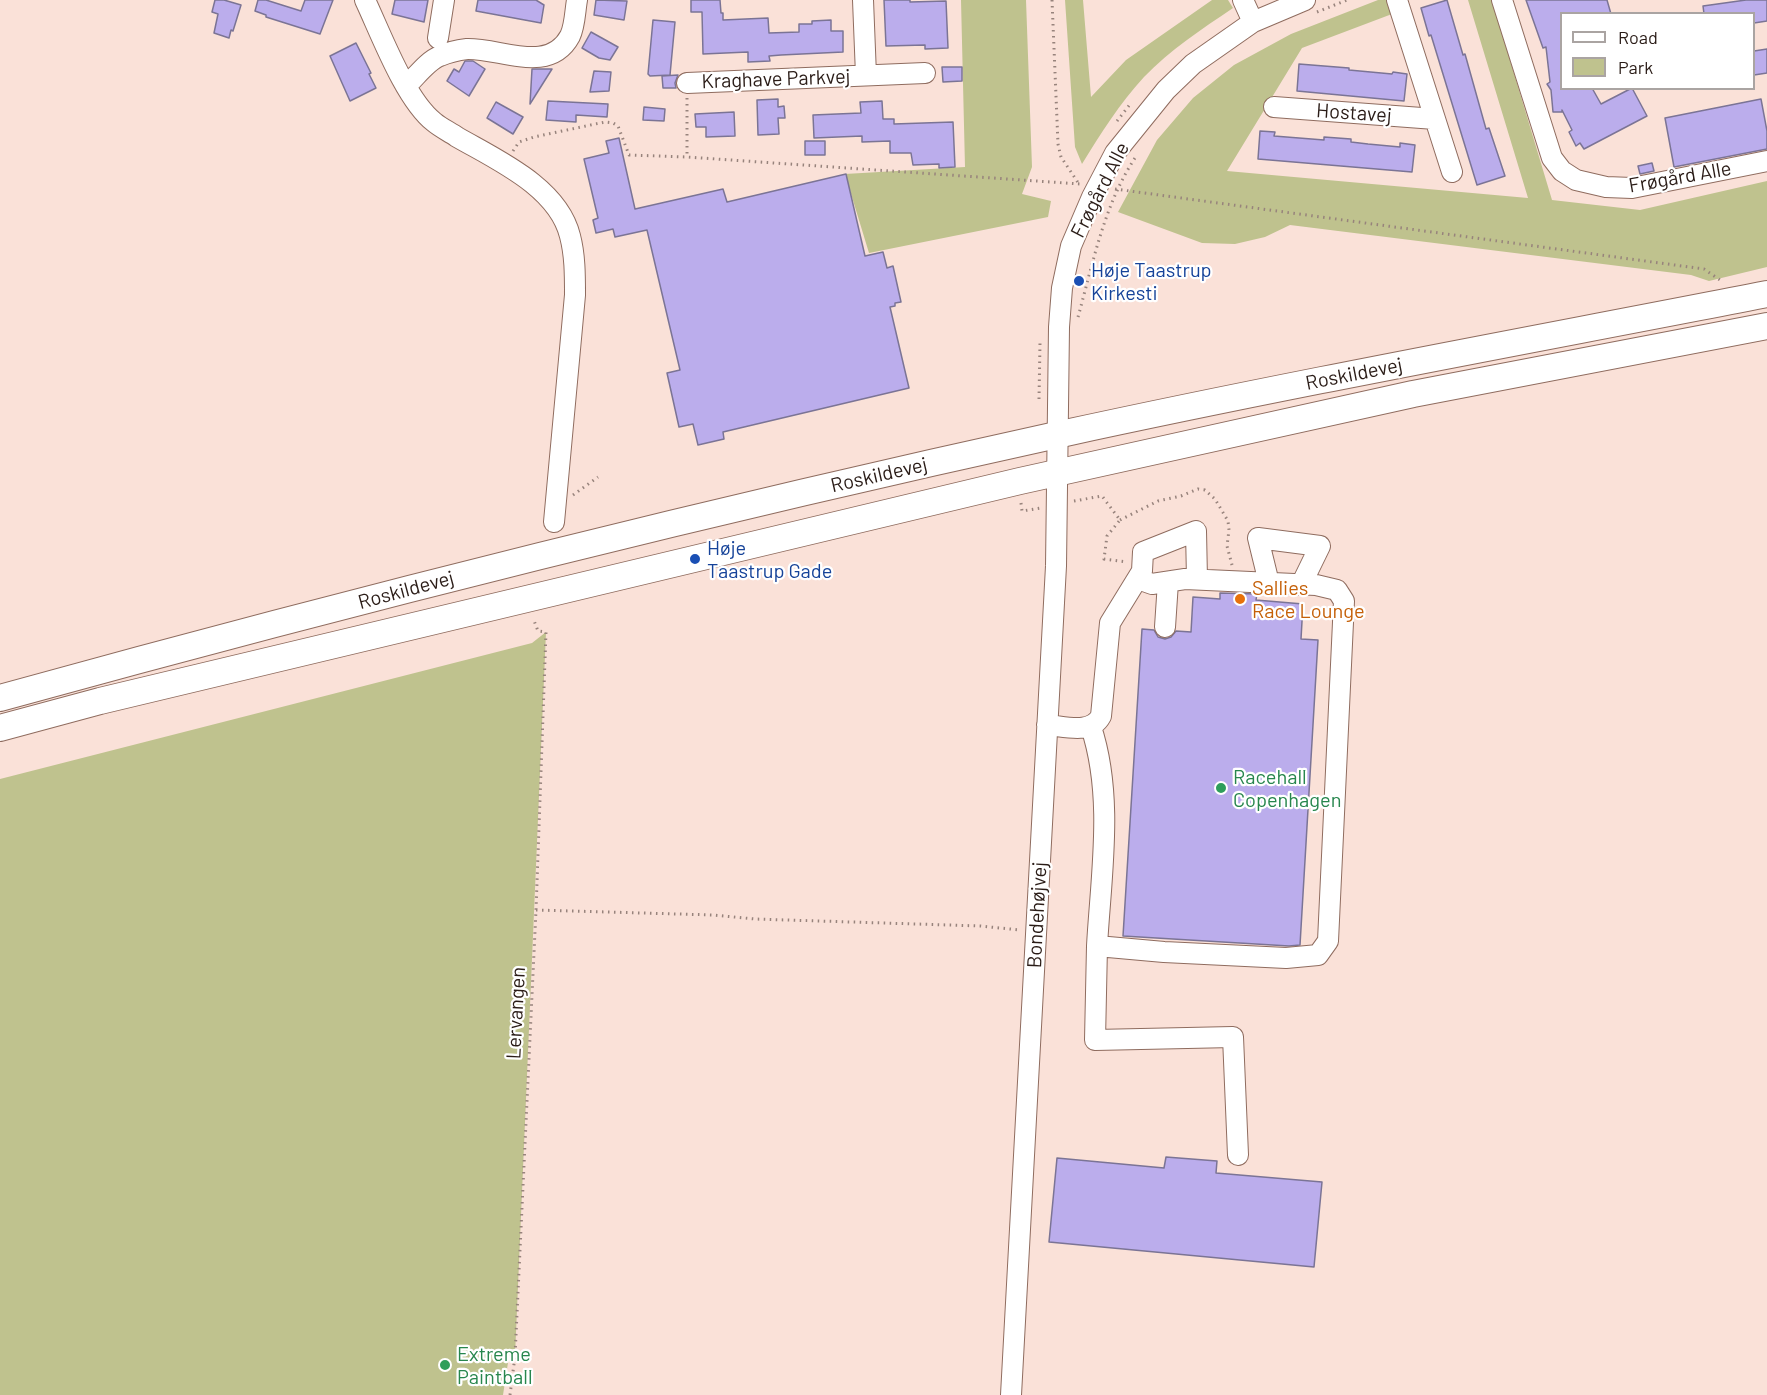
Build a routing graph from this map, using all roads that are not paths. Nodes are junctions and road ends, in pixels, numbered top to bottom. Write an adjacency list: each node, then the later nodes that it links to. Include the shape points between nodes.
1 (365, 0): 14 (street)
2 (444, 0): 10 (street)
3 (578, 0): 14 (street, via 571,34 552,54 539,58 468,49 453,52 438,57)
4 (863, 0): 12 (street, Kraghave Parkvej)
5 (1243, 0): 9 (street)
6 (1396, 0): 16 (street)
7 (1502, 0): 17 (street, Frøgård Alle, via 1552,158 1576,180 1632,188)
8 (1311, 6): 9 (street, Frøgård Alle)
9 (1253, 22): 21 (street, Frøgård Alle, via 1193,64 1166,90 1114,153 1092,197 1071,246 1062,288)
10 (438, 38)
11 (925, 73): 12 (street, Kraghave Parkvej)
12 (866, 75): 13 (street, Kraghave Parkvej)
13 (687, 83)
14 (406, 86): 23 (street, via 418,107 434,123 547,195 561,212 570,235 575,295)
15 (1274, 107): 16 (street, Hostavej)
16 (1435, 119): 18 (street)
17 (1767, 161)
18 (1452, 172)
19 (1767, 294): 21 (main road, Roskildevej)
20 (1767, 326): 22 (main road, Roskildevej, via 1413,394)
21 (1058, 435): 22 (street, Bondehøjvej); 30 (main road, Roskildevej, via 811,490 468,574)
22 (1057, 474): 31 (street, Bondehøjvej); 33 (main road, Roskildevej)
23 (555, 515)
24 (1140, 572): 25 (street, via 1143,552 1196,531); 26 (street, via 1152,584); 32 (street, via 1110,623 1103,710 1099,721)
25 (1197, 579): 26 (street); 27 (street)
26 (1168, 582): 29 (street)
27 (1269, 583): 28 (street); 28 (street, via 1258,538 1320,546)
28 (1301, 585): 34 (street, via 1337,590 1344,601 1328,941 1318,955 1286,958)
29 (1165, 627)
30 (0, 698)
31 (1047, 725): 32 (street); 36 (street, Bondehøjvej)
32 (1091, 727): 34 (street, via 1104,800)
33 (0, 728)
34 (1097, 946): 35 (street, via 1095,1040 1233,1037)
35 (1238, 1155)
36 (1011, 1395)

